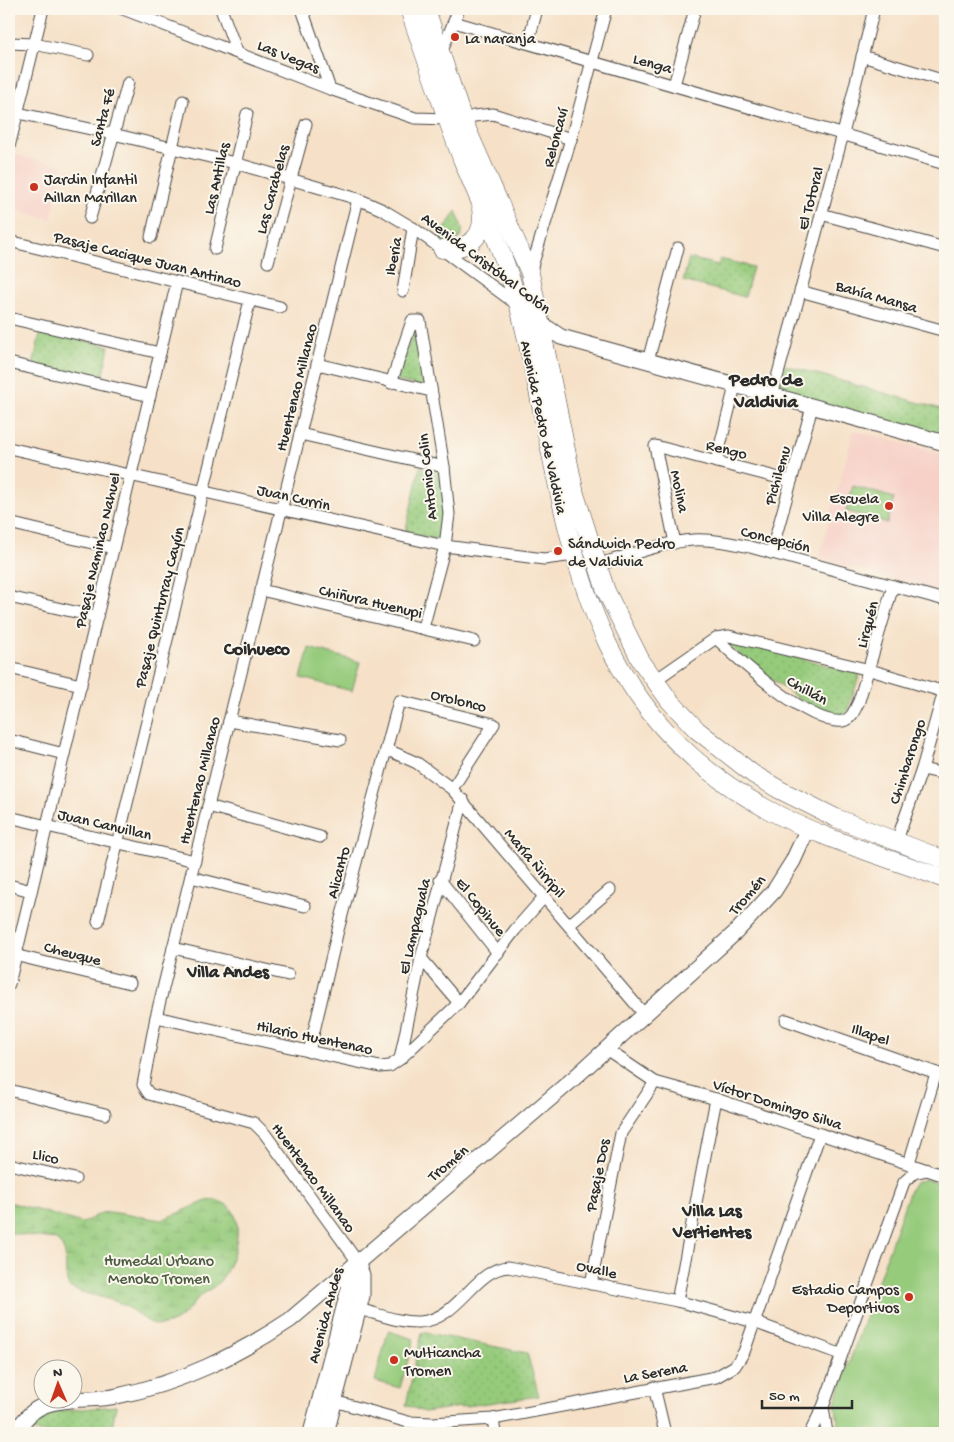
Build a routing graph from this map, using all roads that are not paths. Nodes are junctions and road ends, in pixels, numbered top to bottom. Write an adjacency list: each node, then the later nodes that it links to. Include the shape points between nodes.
1 (43, 9): 15 (street)
2 (123, 9): 16 (street, Las Vegas)
3 (221, 9): 16 (street)
4 (302, 9): 24 (street)
5 (409, 9): 28 (main road, Avenida Pedro de Valdivia)
6 (426, 9): 17 (main road, Avenida Pedro de Valdivia)
7 (459, 9): 12 (street)
8 (537, 9): 14 (street)
9 (606, 9): 20 (street, Reloncaví)
10 (695, 9): 23 (street)
11 (874, 9): 19 (street, El Totoral)
12 (454, 22): 14 (street, Lenga); 17 (street)
13 (9, 43): 15 (street)
14 (528, 43): 20 (street, Lenga)
15 (34, 44): 18 (street); 26 (street)
16 (237, 52): 24 (street, Las Vegas)
17 (441, 53): 28 (main road, Avenida Pedro de Valdivia)
18 (88, 56)
19 (862, 56): 21 (street); 31 (street, El Totoral)
20 (591, 61): 23 (street, Lenga); 32 (street, Reloncaví)
21 (945, 81)
22 (128, 82): 30 (street, Santa Fé)
23 (674, 85): 31 (street, Lenga)
24 (330, 89): 28 (street, Las Vegas, via 416,118)
25 (183, 102): 34 (street)
26 (13, 112): 30 (street, Avenida Cristóbal Colón); 33 (street)
27 (247, 114): 35 (street, Las Antillas)
28 (455, 119): 32 (street, Las Vegas, via 493,114); 39 (main road, Avenida Pedro de Valdivia); 50 (main road, Avenida Pedro de Valdivia)
29 (306, 124): 37 (street, Las Carabelas)
30 (114, 134): 34 (street, Avenida Cristóbal Colón); 41 (street, Santa Fé)
31 (843, 134): 36 (street, Lenga); 40 (street, El Totoral)
32 (571, 139): 50 (street, Reloncaví)
33 (9, 148)
34 (172, 148): 35 (street, Avenida Cristóbal Colón); 43 (street)
35 (235, 163): 37 (street, Avenida Cristóbal Colón); 47 (street, Las Antillas)
36 (945, 164)
37 (291, 178): 38 (street, Avenida Cristóbal Colón); 49 (street, Las Carabelas)
38 (358, 199): 42 (street, Avenida Cristóbal Colón); 63 (street, Huentenao Millanao)
39 (479, 201): 48 (main road, via 481,223 475,238 466,246); 55 (main road, Avenida Pedro de Valdivia)
40 (821, 214): 46 (street); 53 (street, El Totoral)
41 (90, 218)
42 (413, 228): 48 (street, Avenida Cristóbal Colón); 52 (street, Iberia)
43 (151, 237)
44 (9, 241): 51 (street, Pasaje Cacique Juan Antinao)
45 (678, 248): 61 (street)
46 (945, 248)
47 (215, 250)
48 (442, 250): 55 (street, Avenida Cristóbal Colón)
49 (268, 262)
50 (530, 273): 58 (main road, Avenida Pedro de Valdivia)
51 (177, 282): 54 (street, Pasaje Cacique Juan Antinao); 60 (street, Pasaje Naminao Nahuel)
52 (403, 291)
53 (800, 291): 59 (street, Bahía Mansa); 68 (street, El Totoral)
54 (250, 300): 56 (street, Pasaje Cacique Juan Antinao); 78 (street, Pasaje Quinturray Cayún)
55 (519, 306): 58 (street, Avenida Cristóbal Colón); 85 (main road, Avenida Pedro de Valdivia)
56 (280, 307)
57 (9, 318): 60 (street)
58 (542, 326): 61 (street, Avenida Cristóbal Colón, via 561,337); 86 (main road, Avenida Pedro de Valdivia, via 562,438)
59 (945, 331)
60 (160, 353): 67 (street, Pasaje Naminao Nahuel)
61 (648, 361): 65 (street, Avenida Cristóbal Colón)
62 (9, 363): 67 (street)
63 (317, 364): 64 (street); 70 (street, Huentenao Millanao)
64 (391, 382): 66 (street); 66 (street, Antonio Colin, via 412,320 420,322)
65 (735, 386): 68 (street, Avenida Cristóbal Colón); 74 (street)
66 (431, 392): 75 (street, Antonio Colin)
67 (150, 396): 76 (street, Pasaje Naminao Nahuel)
68 (772, 396): 69 (street, Avenida Cristóbal Colón)
69 (812, 407): 71 (street, Avenida Cristóbal Colón); 77 (street, Pichilemu)
70 (300, 434): 75 (street); 79 (street, Huentenao Millanao)
71 (945, 443)
72 (655, 446): 74 (street, Rengo); 81 (street, Molina)
73 (9, 448): 76 (street, Juan Currin)
74 (716, 462): 77 (street, Rengo)
75 (444, 467): 82 (street, Antonio Colin, via 449,514)
76 (131, 476): 78 (street, Juan Currin); 83 (street, Pasaje Naminao Nahuel)
77 (791, 481): 84 (street, Pichilemu)
78 (203, 492): 79 (street, Juan Currin); 117 (street, Pasaje Quinturray Cayún)
79 (282, 510): 82 (street, Juan Currin); 88 (street, Huentenao Millanao)
80 (9, 523): 83 (street)
81 (675, 543): 84 (street, Concepción, via 721,541); 86 (street, Concepción)
82 (445, 546): 85 (street, Juan Currin, via 544,559); 92 (street, Antonio Colin)
83 (113, 548): 91 (street, Pasaje Naminao Nahuel)
84 (771, 552): 87 (street, Concepción)
85 (574, 555): 114 (main road, Avenida Pedro de Valdivia, via 587,599 609,648 653,715 688,752 725,782 765,808)
86 (596, 565): 97 (main road, Avenida Pedro de Valdivia, via 616,615)
87 (892, 586): 90 (street, Concepción); 96 (street, Lirquén)
88 (261, 590): 92 (street, Chiñura Huenupi); 101 (street, Huentenao Millanao)
89 (9, 597): 91 (street)
90 (945, 600)
91 (97, 617): 98 (street, Pasaje Naminao Nahuel)
92 (423, 628): 94 (street, Chiñura Huenupi)
93 (716, 638): 96 (street, Chillán, via 750,639); 96 (street, Chillán, via 789,700 834,720 843,721 851,717); 97 (street)
94 (474, 641)
95 (9, 668): 98 (street)
96 (870, 670): 99 (street, Chillán)
97 (654, 681): 109 (main road, Avenida Pedro de Valdivia, via 682,716 712,744)
98 (81, 685): 105 (street, Pasaje Naminao Nahuel)
99 (945, 692): 106 (street, Chimbarongo)
100 (399, 701): 104 (street, Alicanto); 108 (street, Orolonco, via 494,724)
101 (229, 721): 103 (street); 111 (street, Huentenao Millanao)
102 (9, 740): 105 (street)
103 (340, 740)
104 (388, 750): 108 (street, María Ñirripil, via 417,763); 142 (street, Alicanto, via 338,930)
105 (64, 754): 113 (street, Pasaje Naminao Nahuel)
106 (922, 769): 107 (street); 116 (street, Chimbarongo)
107 (945, 774)
108 (452, 789): 110 (street, María Ñirripil)
109 (780, 790): 114 (main road, via 807,817); 116 (main road, Avenida Pedro de Valdivia, via 836,818)
110 (463, 800): 122 (street, El Lampaguala); 126 (street, María Ñirripil)
111 (208, 806): 115 (street); 119 (street, Huentenao Millanao)
112 (9, 817): 113 (street, Juan Canuillan)
113 (47, 826): 117 (street, Juan Canuillan); 125 (street, Pasaje Naminao Nahuel)
114 (808, 828): 121 (main road, Avenida Pedro de Valdivia); 138 (street, Tromén, via 793,861 762,905)
115 (320, 837)
116 (897, 840): 118 (main road, Avenida Pedro de Valdivia)
117 (117, 843): 119 (street, Juan Canuillan); 128 (street, Pasaje Quinturray Cayún)
118 (945, 860)
119 (194, 861): 120 (street, Huentenao Millanao)
120 (191, 877): 127 (street); 130 (street, Huentenao Millanao)
121 (945, 879)
122 (440, 880): 131 (street, El Copihue); 133 (street, El Lampaguala)
123 (9, 886): 125 (street)
124 (610, 890): 129 (street)
125 (31, 891): 132 (street, Pasaje Naminao Nahuel)
126 (544, 897): 129 (street, María Ñirripil); 131 (street, Hilario Huentenao)
127 (305, 906)
128 (98, 922)
129 (569, 926): 138 (street, María Ñirripil)
130 (173, 948): 134 (street); 139 (street, Huentenao Millanao)
131 (498, 953): 137 (street, Hilario Huentenao)
132 (12, 954): 135 (street, Cheuque); 136 (street, Pasaje Naminao Nahuel)
133 (421, 958): 137 (street); 143 (street, El Lampaguala)
134 (288, 975)
135 (130, 982)
136 (9, 984)
137 (459, 1003): 143 (street, Hilario Huentenao)
138 (644, 1014): 141 (street, Tromén)
139 (156, 1017): 142 (street, Hilario Huentenao); 155 (street, Huentenao Millanao, via 143,1081 146,1092 254,1123)
140 (786, 1020): 144 (street, Illapel)
141 (606, 1049): 145 (street, Víctor Domingo Silva); 155 (street, Tromén)
142 (309, 1052): 143 (street, Hilario Huentenao, via 380,1067 390,1066)
143 (400, 1059)
144 (941, 1074): 150 (street)
145 (654, 1082): 147 (street, Víctor Domingo Silva); 156 (street, Pasaje Dos, via 621,1133)
146 (9, 1090): 148 (street)
147 (716, 1099): 149 (street, Víctor Domingo Silva); 157 (street)
148 (105, 1114)
149 (820, 1134): 150 (street, Víctor Domingo Silva); 159 (street, La Serena)
150 (909, 1163): 152 (street, Víctor Domingo Silva)
151 (9, 1164): 154 (street, Llico)
152 (929, 1170): 153 (street, Víctor Domingo Silva); 160 (street, via 914,1173 904,1182)
153 (945, 1176)
154 (75, 1178)
155 (357, 1261): 158 (street, Avenida Andes, via 362,1280); 162 (street, Tromén, via 290,1320 218,1363 147,1390); 169 (street, Avenida Andes)
156 (591, 1284): 157 (street, Ovalle); 158 (street, Ovalle, via 502,1267 492,1271 446,1314 428,1321 409,1321)
157 (677, 1301): 159 (street, Ovalle)
158 (359, 1309): 163 (street, Avenida Andes)
159 (754, 1322): 160 (street, Ovalle); 161 (street, La Serena, via 744,1352 728,1371 716,1377)
160 (840, 1354): 164 (street)
161 (654, 1387): 166 (street, La Serena); 172 (street)
162 (82, 1400)
163 (334, 1401): 166 (street, La Serena, via 414,1422); 170 (street, Avenida Andes)
164 (823, 1407): 173 (street); 174 (street)
165 (33, 1410): 167 (street); 168 (street)
166 (493, 1419): 171 (street)
167 (16, 1433)
168 (23, 1433)
169 (311, 1433)
170 (326, 1433)
171 (495, 1433)
172 (665, 1433)
173 (810, 1433)
174 (827, 1433)

